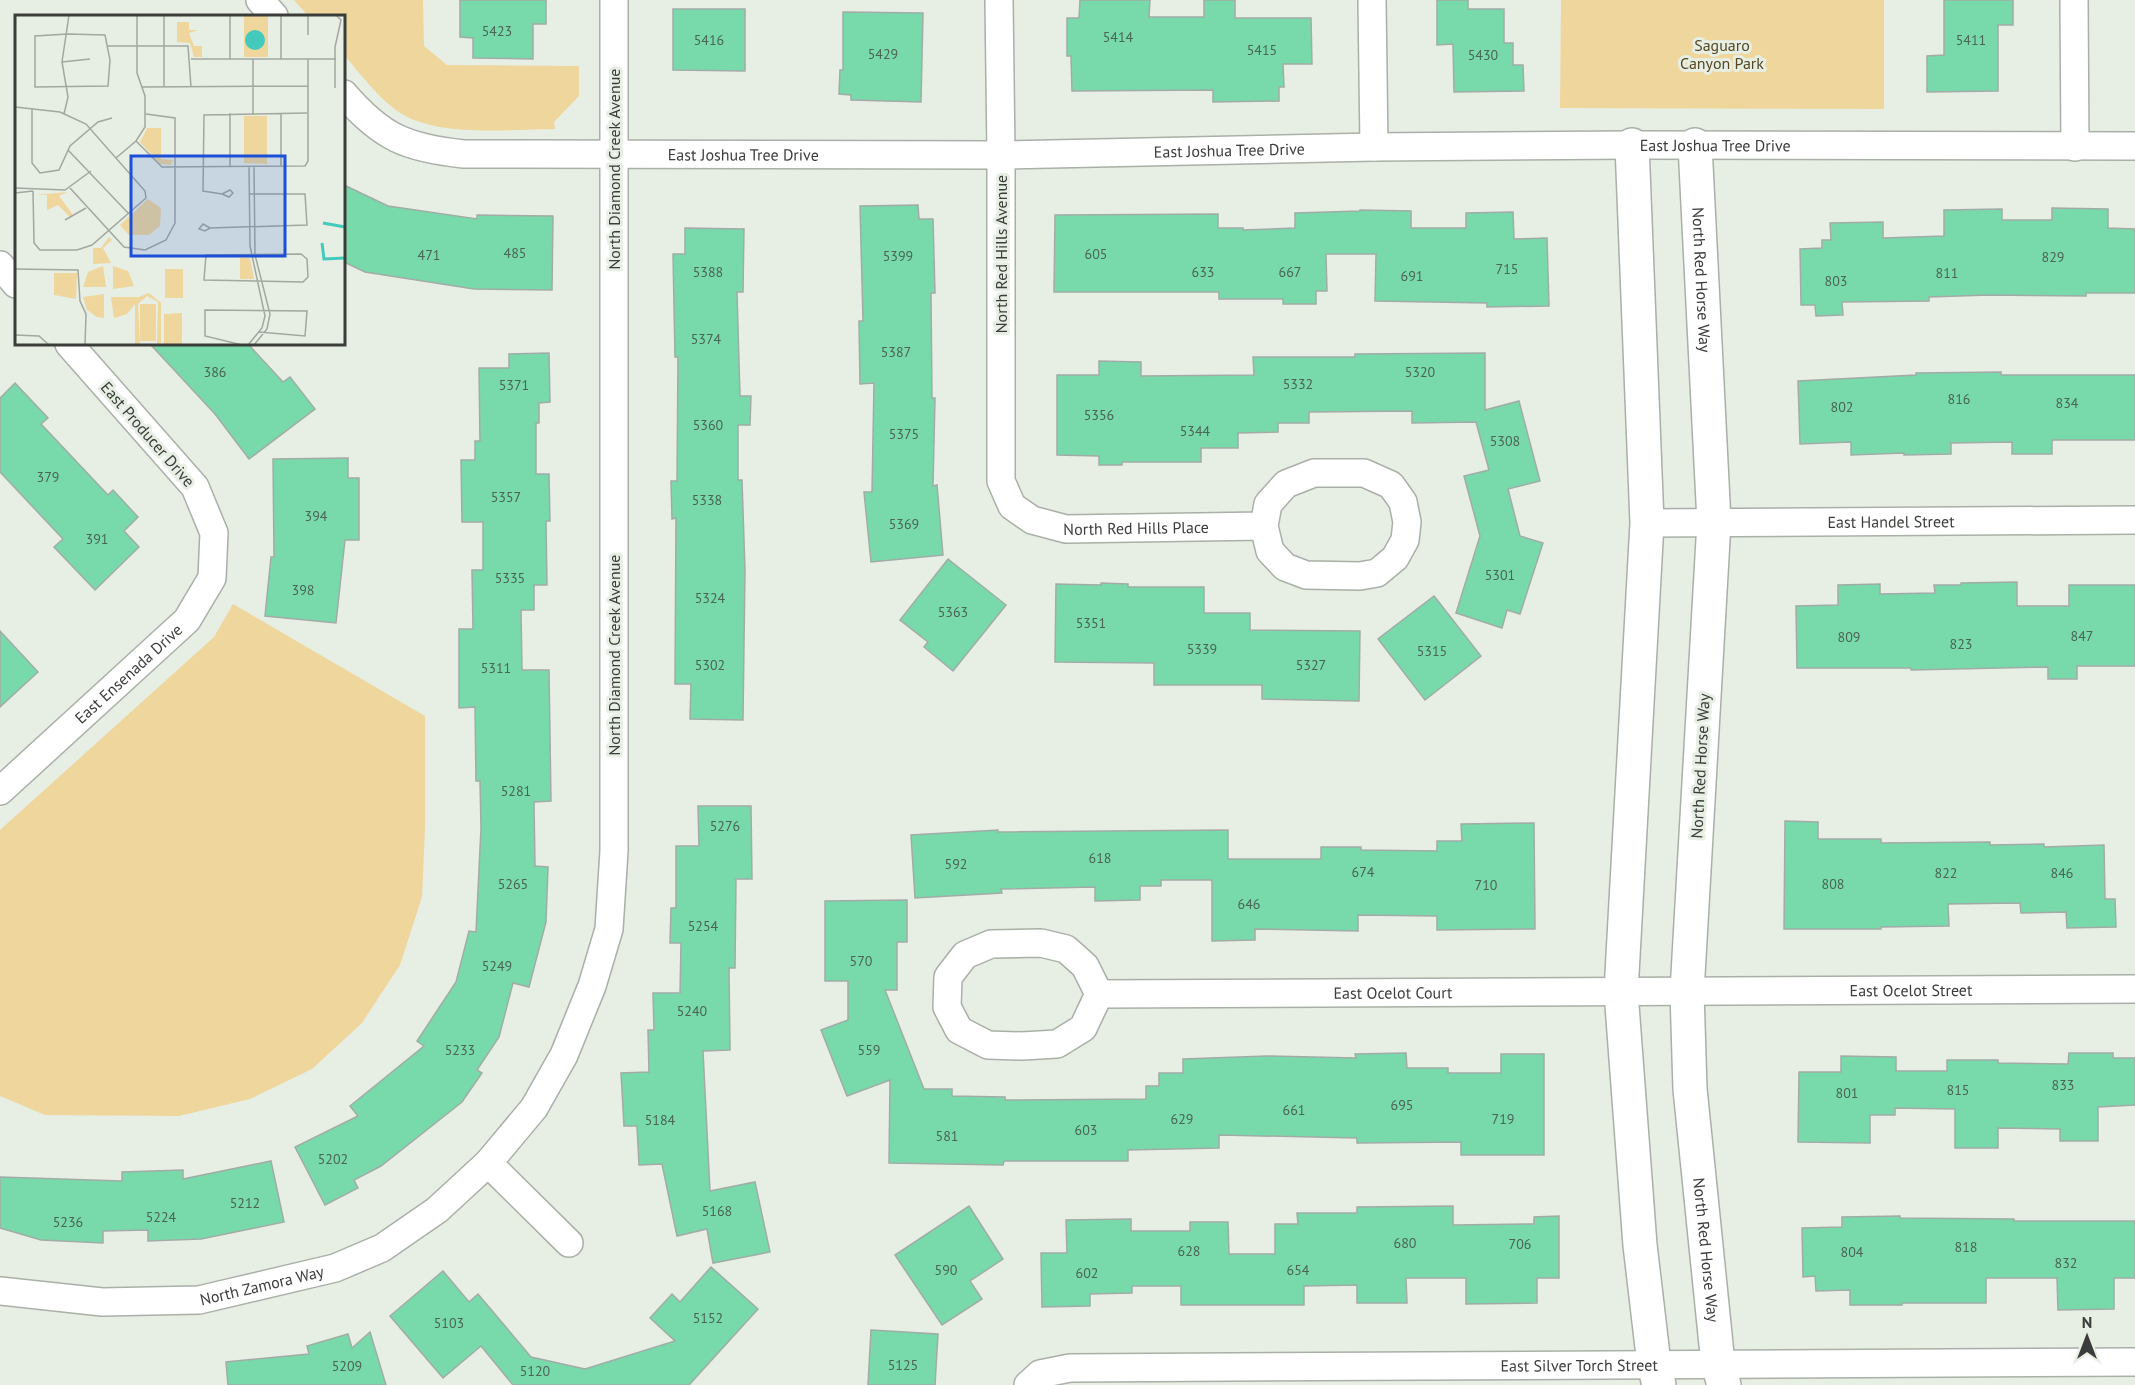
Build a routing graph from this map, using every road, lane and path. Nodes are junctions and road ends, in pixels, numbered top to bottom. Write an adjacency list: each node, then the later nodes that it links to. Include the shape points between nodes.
1 (260, 0): 6 (street)
2 (614, 0): 13 (street, North Diamond Creek Avenue)
3 (999, 0): 14 (street, North Red Hills Avenue)
4 (1372, 0): 11 (street)
5 (2074, 0): 12 (street)
6 (273, 15)
7 (345, 95): 13 (street, East Joshua Tree Drive, via 377,127 401,141 433,151)
8 (1632, 144): 9 (street, East Joshua Tree Drive); 11 (street, East Joshua Tree Drive); 21 (street)
9 (1695, 144): 12 (street, East Joshua Tree Drive); 20 (street, North Red Horse Way)
10 (2135, 146): 12 (street, East Joshua Tree Drive)
11 (1374, 147): 14 (street, East Joshua Tree Drive)
12 (2075, 147)
13 (615, 154): 14 (street, East Joshua Tree Drive); 29 (street, North Diamond Creek Avenue, via 614,840 609,929 592,986 564,1055 534,1108)
14 (1001, 155): 18 (street, North Red Hills Avenue, via 1000,481)
15 (0, 265): 16 (street)
16 (15, 283)
17 (70, 345): 23 (street, East Producer Drive, via 195,487)
18 (1012, 506): 22 (street, North Red Hills Place, via 1032,520 1066,529)
19 (2135, 520): 20 (street, East Handel Street)
20 (1714, 522): 21 (street, East Handel Street); 27 (street, North Red Horse Way)
21 (1647, 523): 26 (street)
22 (1264, 526): 22 (street, via 1268,504 1286,484 1314,473 1364,473 1391,485 1403,502 1407,522 1405,540 1395,558 1377,573 1359,576 1306,575 1285,567 1270,551)
23 (214, 533): 24 (street, East Ensenada Drive, via 212,578 187,620)
24 (0, 791)
25 (2135, 989): 27 (street, East Ocelot Street)
26 (1621, 992): 27 (street, East Ocelot Court); 28 (street, East Ocelot Court); 34 (street, via 1640,1245)
27 (1687, 992): 33 (street, North Red Horse Way, via 1690,1089)
28 (1099, 994): 28 (street, via 1085,966 1066,949 1041,943 991,944 965,955 948,977 946,1007 959,1030 988,1045 1057,1044 1083,1028)
29 (488, 1163): 30 (street); 31 (street, North Zamora Way, via 437,1210 382,1248 335,1268 199,1300 102,1302)
30 (569, 1243)
31 (0, 1291)
32 (2135, 1362): 33 (street, East Silver Torch Street)
33 (1721, 1374): 34 (street, East Silver Torch Street)
34 (1656, 1375): 35 (street, East Silver Torch Street, via 1070,1368 1040,1374)
35 (1028, 1385)

